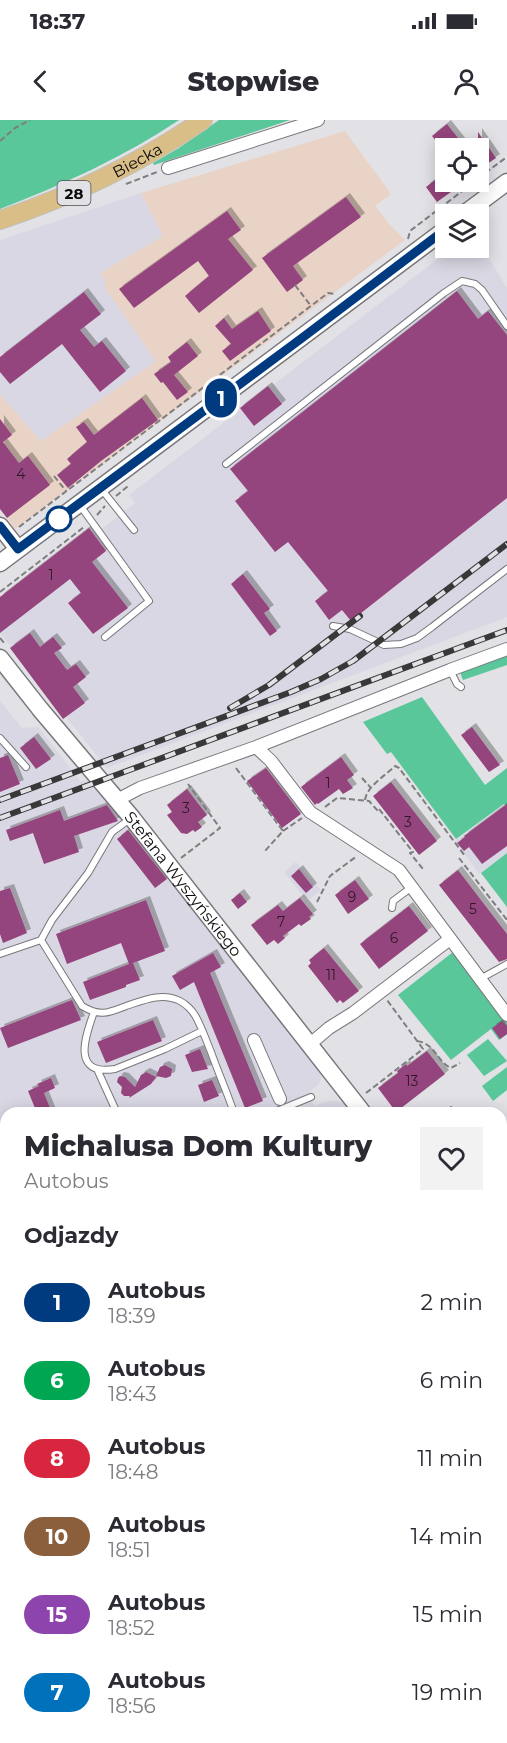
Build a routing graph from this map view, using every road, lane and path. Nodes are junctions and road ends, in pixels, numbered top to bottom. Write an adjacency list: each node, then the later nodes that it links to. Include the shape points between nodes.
1 (30, 120): 4 (path)
2 (203, 120): 11 (main road, Biecka / 28, via 144,158 80,190)
3 (318, 120): 6 (street, Biecka)
4 (0, 141)
5 (507, 157): 7 (path)
6 (168, 168)
7 (489, 170)
8 (507, 182): 10 (street)
9 (461, 192): 13 (path, via 410,231)
10 (477, 204)
11 (0, 220)
12 (435, 237): 22 (street)
13 (403, 243)
14 (295, 285): 16 (path)
15 (336, 294): 16 (path, via 328,293)
16 (311, 306): 21 (path)
17 (507, 326): 18 (lane, via 482,290 462,281)
18 (226, 464)
19 (54, 476): 21 (path)
20 (135, 481): 22 (path)
21 (66, 491): 26 (path)
22 (105, 494): 23 (street); 24 (path); 25 (lane)
23 (78, 503): 24 (lane); 26 (street)
24 (91, 522): 29 (path); 32 (lane, via 150,601)
25 (134, 530)
26 (9, 537): 28 (street)
27 (507, 569): 31 (lane, via 417,638 401,644 384,645 350,629)
28 (3, 570): 29 (path)
29 (10, 584): 30 (path)
30 (0, 592)
31 (333, 626)
32 (105, 637)
33 (507, 649): 35 (street)
34 (0, 658): 44 (street, Stefana Wyszyńskiego)
35 (450, 670): 36 (lane); 38 (street)
36 (461, 687)
37 (0, 738): 40 (lane)
38 (256, 747): 44 (street, via 140,788); 49 (street, via 310,812)
39 (234, 765): 48 (path)
40 (26, 767)
41 (184, 778): 55 (path, via 220,828)
42 (362, 778): 43 (path)
43 (371, 788): 45 (path); 52 (path, via 395,766 399,768)
44 (117, 800): 47 (street, Stefana Wyszyńskiego)
45 (365, 800)
46 (305, 816): 48 (path)
47 (132, 818): 61 (lane, via 112,832); 71 (street, Stefana Wyszyńskiego)
48 (283, 831): 50 (path)
49 (366, 849): 56 (street, via 399,870); 57 (path, via 330,876)
50 (264, 852)
51 (411, 853): 53 (path)
52 (465, 856)
53 (405, 857)
54 (459, 858): 59 (path)
55 (177, 861)
56 (412, 887): 58 (lane, via 393,901); 60 (street)
57 (317, 903)
58 (392, 908)
59 (507, 920)
60 (450, 939): 64 (street); 65 (street)
61 (41, 940): 62 (lane); 66 (lane, via 82,1006)
62 (0, 954)
63 (507, 964): 64 (lane)
64 (480, 979): 67 (street)
65 (382, 991): 70 (path); 71 (street)
66 (94, 1012): 68 (lane, via 108,1013 156,996 169,997 189,1008); 73 (lane, via 83,1048 85,1061)
67 (507, 1016)
68 (202, 1031): 73 (lane, via 115,1069); 78 (lane)
69 (254, 1040): 75 (street)
70 (417, 1041): 72 (path, via 432,1047 446,1066 451,1068); 76 (path, via 423,1049)
71 (309, 1045): 76 (street, Stefana Wyszyńskiego)
72 (460, 1063)
73 (97, 1069): 77 (lane)
74 (311, 1097): 75 (lane)
75 (282, 1103): 79 (lane)
76 (362, 1105)
77 (114, 1107)
78 (232, 1107)
79 (278, 1107)

